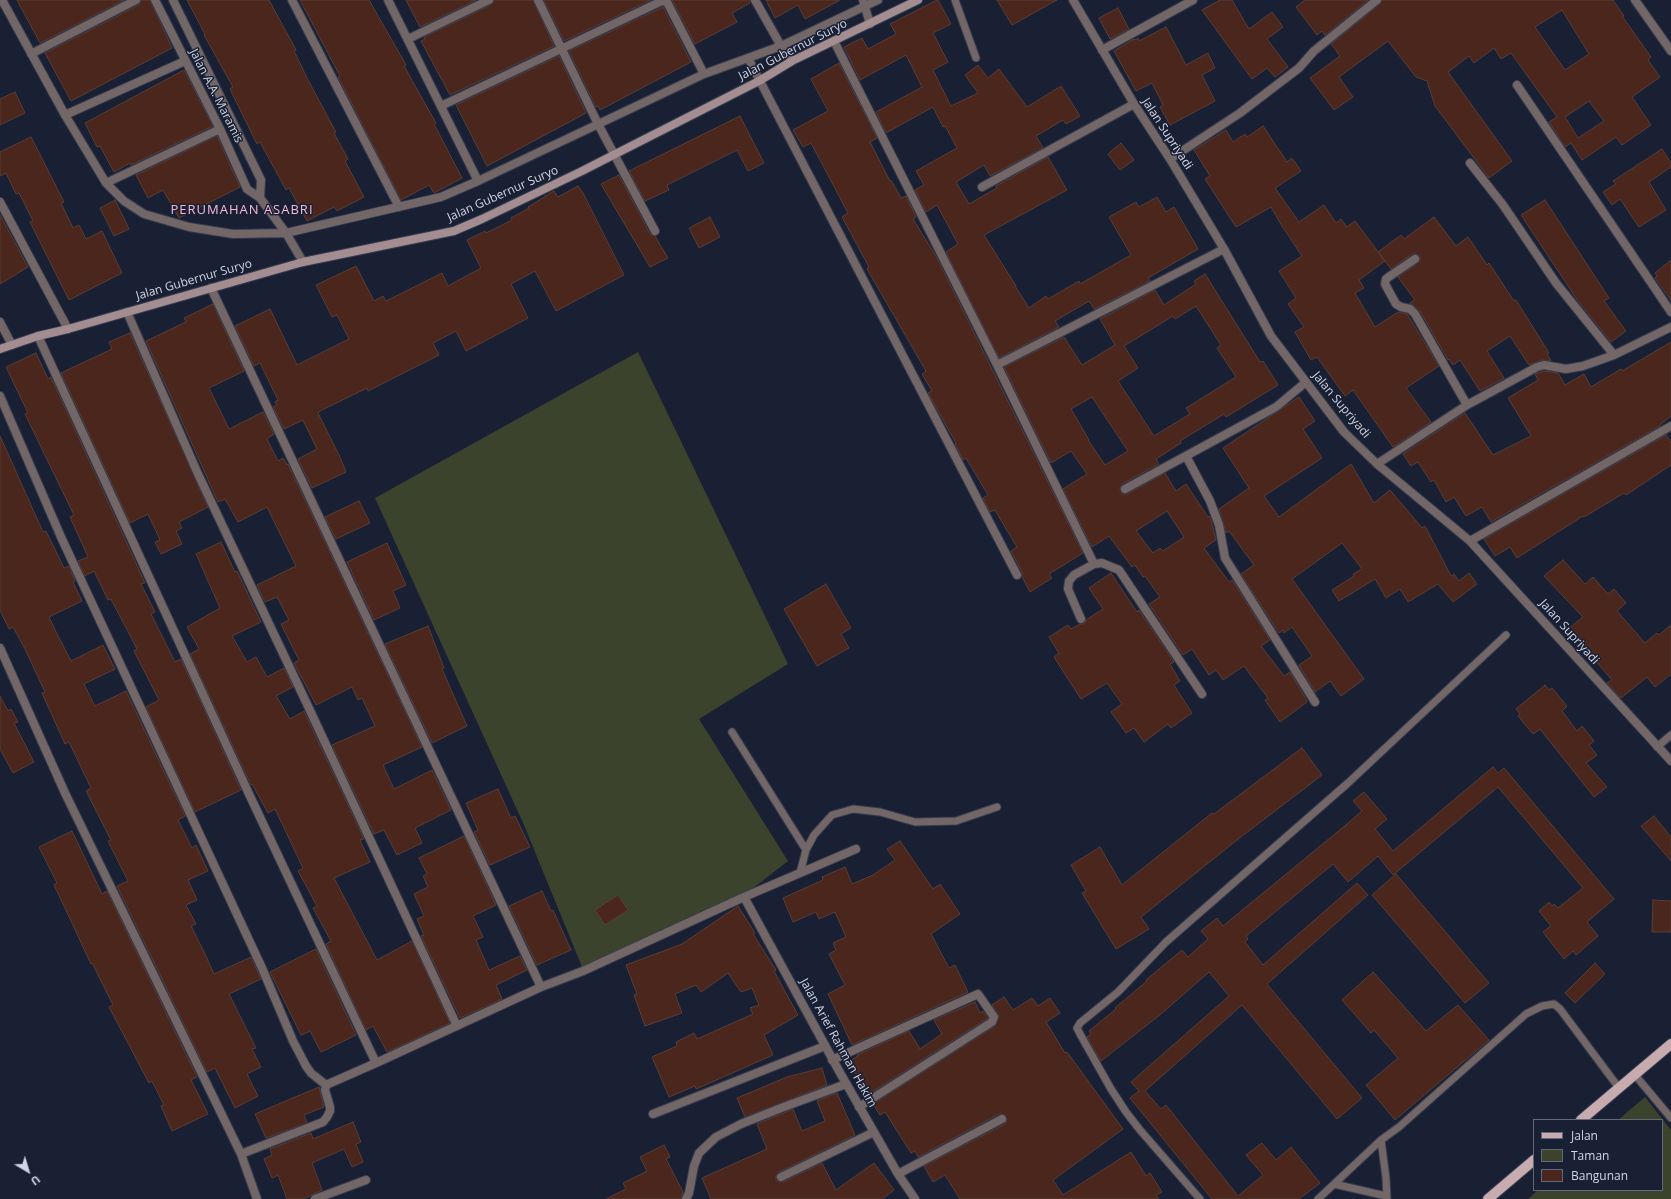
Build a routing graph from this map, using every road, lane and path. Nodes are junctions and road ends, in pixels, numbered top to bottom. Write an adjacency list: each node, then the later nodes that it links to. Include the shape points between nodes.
1 (2, 0): 25 (street)
2 (136, 0): 25 (street)
3 (155, 0): 28 (street, Jalan A.A. Maramis)
4 (173, 0): 44 (street, Jalan A.A. Maramis, via 262,180)
5 (292, 0): 46 (street)
6 (388, 0): 19 (street)
7 (489, 0): 19 (street)
8 (538, 0): 22 (street)
9 (755, 0): 21 (street)
10 (878, 0): 17 (street)
11 (918, 0): 18 (main road, Jalan Gubernur Suryo)
12 (955, 0): 27 (lane)
13 (1073, 0): 23 (street, Jalan Supriyadi)
14 (1193, 0): 23 (street)
15 (1377, 0): 39 (street, via 1314,51 1299,68 1252,104)
16 (1635, 0): 24 (street)
17 (864, 3): 18 (street); 21 (street)
18 (870, 24): 20 (main road, Jalan Gubernur Suryo)
19 (408, 39): 34 (street)
20 (834, 41): 29 (main road, Jalan Gubernur Suryo); 62 (street)
21 (780, 46): 26 (street); 29 (street)
22 (562, 48): 30 (street, via 662,1 667,2); 34 (street); 36 (street)
23 (1102, 50): 33 (street, Jalan Supriyadi)
24 (1671, 51)
25 (31, 54): 35 (street)
26 (748, 58): 30 (street); 31 (street)
27 (976, 58)
28 (185, 61): 35 (street); 37 (street, Jalan A.A. Maramis)
29 (792, 61): 31 (main road, Jalan Gubernur Suryo)
30 (704, 74): 36 (street)
31 (759, 81): 38 (main road, Jalan Gubernur Suryo); 72 (street)
32 (1518, 85): 54 (street)
33 (1134, 104): 39 (street, Jalan Supriyadi); 43 (street)
34 (441, 106): 41 (street)
35 (65, 115): 42 (street)
36 (598, 124): 38 (street); 41 (street)
37 (220, 129): 42 (street); 44 (street, Jalan A.A. Maramis, via 247,189)
38 (615, 154): 47 (street); 51 (main road, Jalan Gubernur Suryo, via 454,231)
39 (1170, 159): 49 (street, Jalan Supriyadi)
40 (1470, 163): 61 (street, via 1503,205 1556,283)
41 (478, 181): 46 (street, via 441,197)
42 (106, 183): 48 (street, via 124,201 144,214 189,227 233,234)
43 (982, 188)
44 (260, 198): 48 (street, Jalan A.A. Maramis)
45 (0, 202): 57 (street)
46 (399, 207): 48 (street)
47 (654, 231)
48 (286, 233): 51 (street, Jalan A.A. Maramis)
49 (1224, 249): 62 (street); 63 (street, Jalan Supriyadi, via 1271,336)
50 (1415, 259): 65 (street, via 1386,279 1385,284 1396,304 1410,309 1415,314)
51 (303, 262): 52 (main road, Jalan Gubernur Suryo)
52 (211, 288): 53 (main road, Jalan Gubernur Suryo); 87 (street)
53 (127, 312): 57 (main road, Jalan Gubernur Suryo); 88 (street, via 198,474)
54 (1671, 312)
55 (0, 322): 59 (street)
56 (1671, 326): 61 (street)
57 (68, 329): 58 (main road, Jalan Gubernur Suryo)
58 (38, 336): 59 (main road, Jalan Gubernur Suryo); 92 (street, via 248,794)
59 (12, 345): 60 (main road, Jalan Gubernur Suryo)
60 (0, 349)
61 (1614, 355): 65 (street, via 1566,369 1544,365 1537,367)
62 (997, 365): 71 (street)
63 (1306, 382): 67 (street, via 1276,407); 68 (street, Jalan Supriyadi, via 1344,432)
64 (0, 396): 95 (street, via 60,537 262,968 293,1041 306,1066)
65 (1467, 405): 68 (street)
66 (1671, 426): 70 (street)
67 (1186, 456): 69 (street); 77 (street, via 1210,501 1219,525 1224,558)
68 (1377, 464): 70 (street, Jalan Supriyadi)
69 (1125, 489)
70 (1470, 541): 80 (street, Jalan Supriyadi)
71 (1094, 564): 73 (street, via 1068,581 1068,589); 76 (street, via 1102,563 1119,570)
72 (1017, 574)
73 (1081, 619)
74 (1506, 635): 115 (lane, via 1348,783 1166,942 1118,992 1077,1028 1122,1106)
75 (0, 648): 104 (street, via 64,793)
76 (1202, 694)
77 (1315, 702)
78 (732, 732): 84 (lane)
79 (1671, 735): 80 (lane)
80 (1658, 747): 81 (street, Jalan Supriyadi)
81 (1671, 761)
82 (997, 808): 84 (lane, via 956,821 915,822 880,812 853,809 832,815 814,835)
83 (856, 848): 85 (street)
84 (806, 850): 85 (lane)
85 (800, 873): 86 (street)
86 (744, 897): 87 (street, via 583,971); 90 (street, Jalan Arief Rahman Hakim)
87 (541, 987): 88 (street)
88 (457, 1026): 92 (street)
89 (1671, 1044): 93 (main road)
90 (825, 1046): 91 (street, Jalan Arief Rahman Hakim); 98 (street)
91 (833, 1060): 94 (street, Jalan Arief Rahman Hakim); 97 (street, via 978,994 994,1017 992,1022)
92 (376, 1063): 95 (street)
93 (1635, 1075): 96 (main road); 99 (lane)
94 (846, 1084): 97 (street, Jalan Arief Rahman Hakim); 113 (street, via 741,1124 716,1137 700,1153)
95 (326, 1085): 104 (street, via 330,1112 323,1122)
96 (1619, 1088): 101 (main road); 103 (lane, via 1560,1009 1554,1004 1549,1004 1526,1014)
97 (860, 1107): 102 (street, Jalan Arief Rahman Hakim)
98 (653, 1114)
99 (1671, 1118)
100 (1002, 1119): 106 (street)
101 (1582, 1119)
102 (874, 1132): 106 (street, Jalan Arief Rahman Hakim); 107 (street)
103 (1381, 1140): 109 (lane); 110 (lane)
104 (241, 1154): 111 (street)
105 (1533, 1161): 117 (main road)
106 (898, 1174): 114 (street, Jalan Arief Rahman Hakim)
107 (781, 1177)
108 (366, 1180): 112 (street)
109 (1334, 1184): 110 (lane); 116 (lane)
110 (1386, 1198)
111 (256, 1199)
112 (316, 1199)
113 (686, 1199)
114 (915, 1199)
115 (1200, 1199)
116 (1318, 1199)
117 (1488, 1199)

